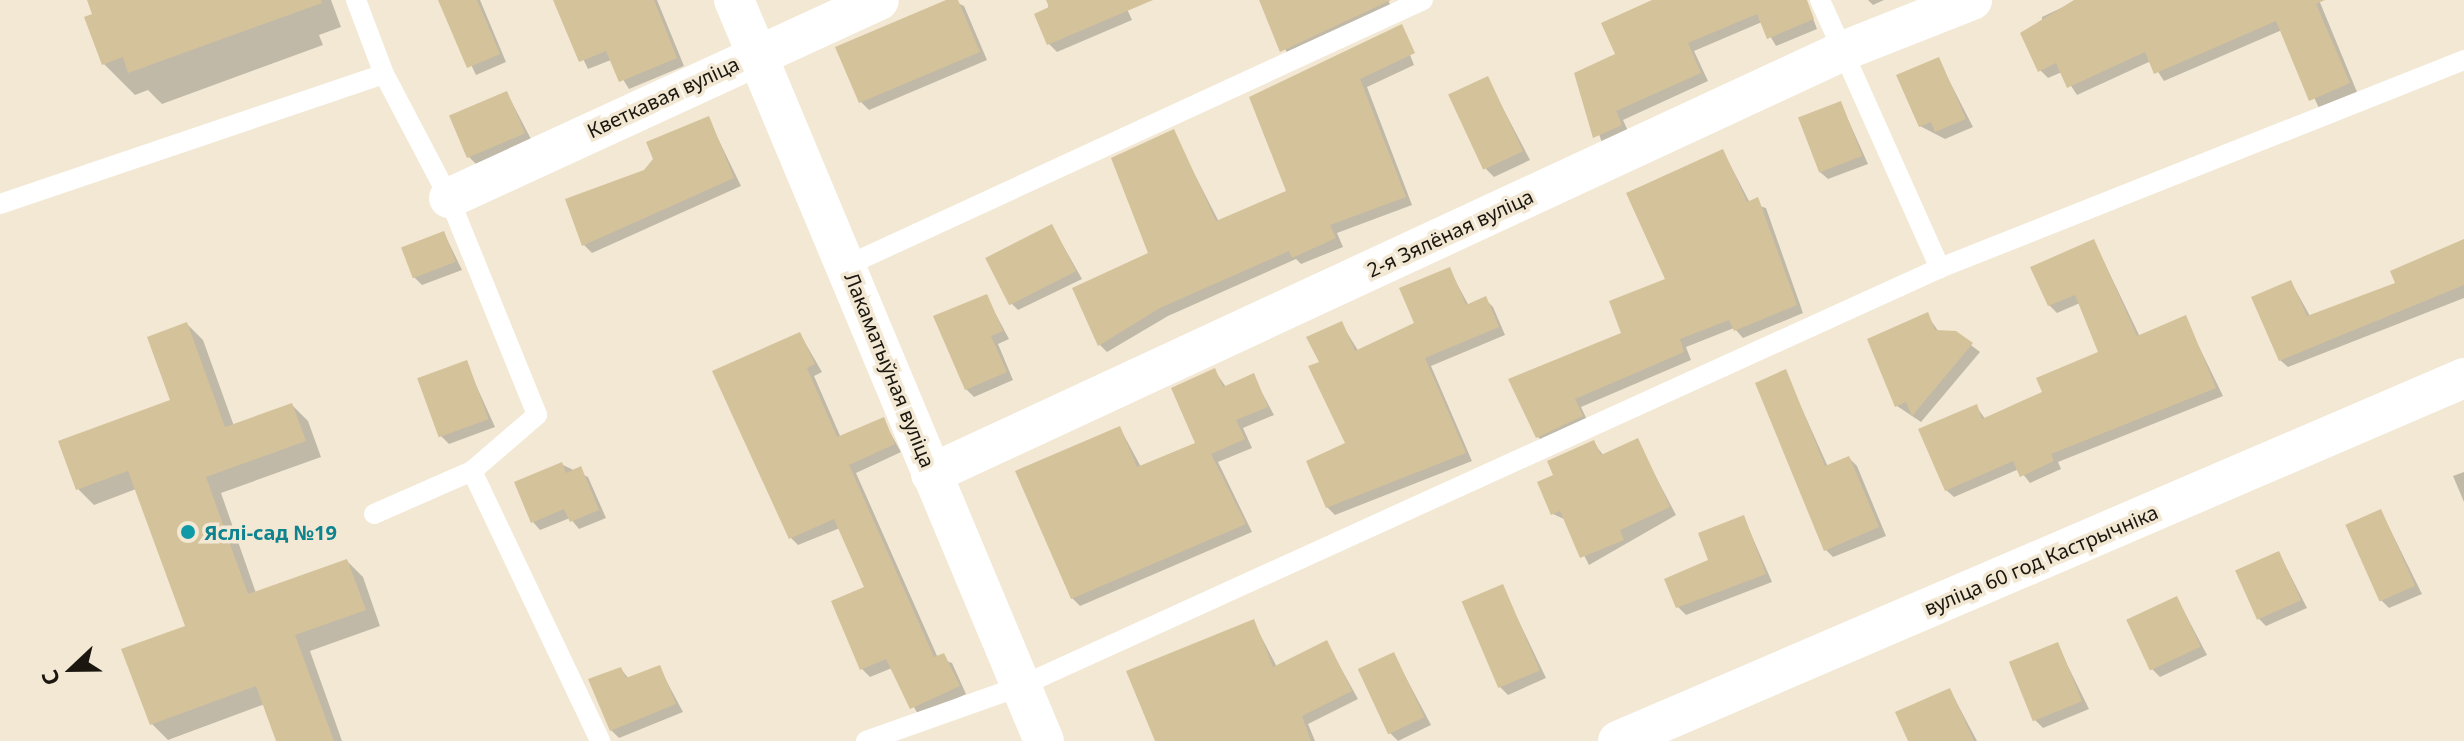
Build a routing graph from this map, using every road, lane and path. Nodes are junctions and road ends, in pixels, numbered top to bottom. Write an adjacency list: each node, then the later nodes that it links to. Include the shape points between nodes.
1 (356, 0): 10 (lane)
2 (734, 0): 8 (street, Лакаматыўная вуліца)
3 (879, 0): 8 (street, Кветкавая вуліца)
4 (1423, 0): 13 (lane)
5 (1820, 0): 7 (lane)
6 (1972, 0): 7 (street, 2-я Зялёная вуліца)
7 (1843, 51): 14 (lane); 17 (street, 2-я Зялёная вуліца)
8 (760, 52): 11 (street, Кветкавая вуліца); 13 (street, Лакаматыўная вуліца)
9 (2464, 60): 14 (lane)
10 (384, 74): 11 (lane); 12 (lane)
11 (449, 198): 16 (lane, via 537,415)
12 (0, 204)
13 (848, 265): 17 (street, Лакаматыўная вуліца)
14 (1940, 268): 19 (lane)
15 (2464, 378): 23 (street, вуліца 60 год Кастрычніка)
16 (472, 471): 18 (lane); 20 (lane)
17 (931, 474): 19 (street, Лакаматыўная вуліца)
18 (374, 514)
19 (1021, 686): 21 (lane); 22 (street, Лакаматыўная вуліца)
20 (600, 741)
21 (866, 741)
22 (1044, 741)
23 (1618, 741)

